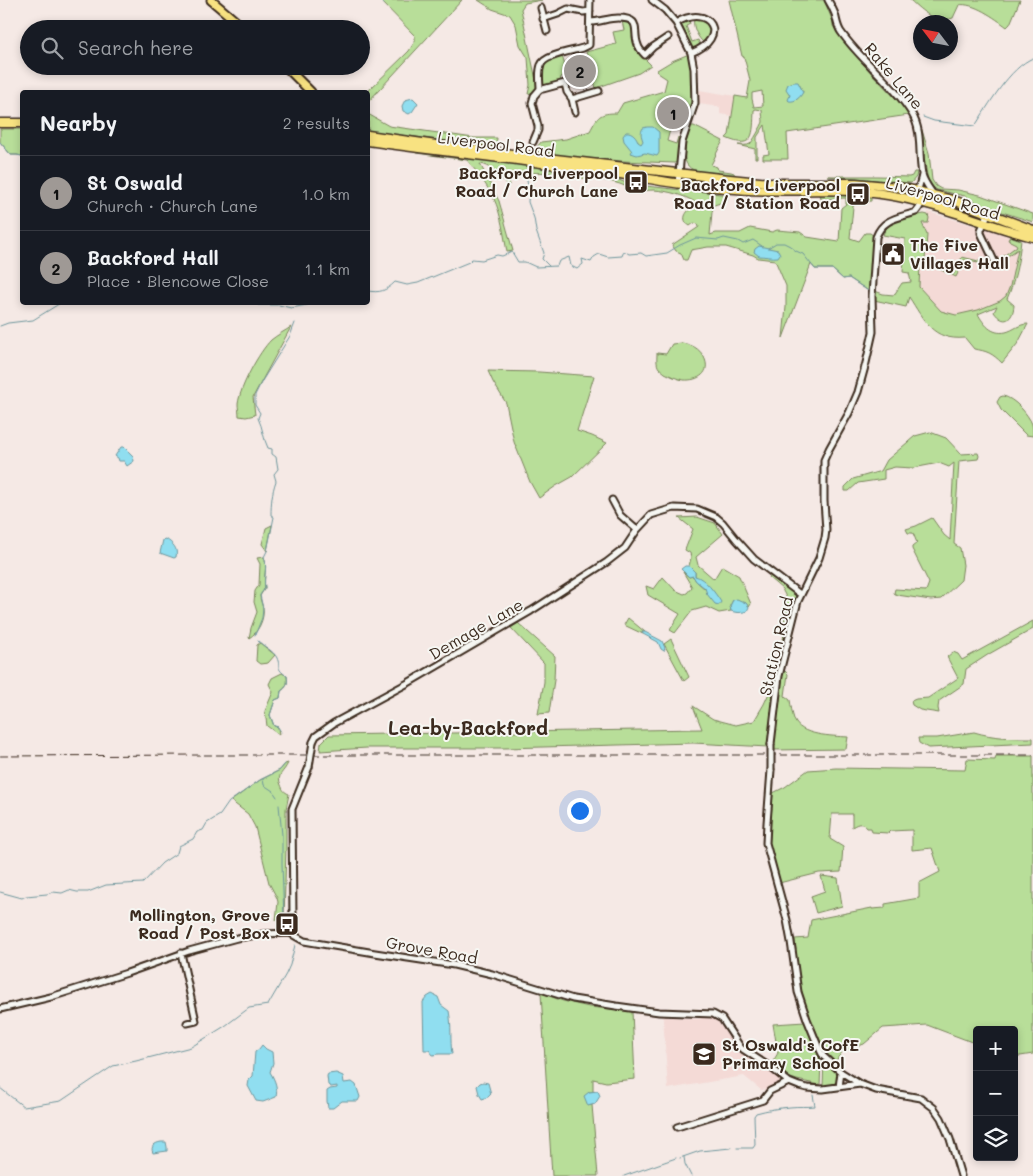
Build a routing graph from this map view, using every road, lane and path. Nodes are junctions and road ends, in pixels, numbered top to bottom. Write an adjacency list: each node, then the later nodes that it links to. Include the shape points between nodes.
1 (211, 0): 9 (main road)
2 (590, 0): 7 (street)
3 (652, 0): 5 (street)
4 (828, 0): 27 (street, Rake Lane, via 841,32 913,115 919,134)
5 (659, 2): 11 (street)
6 (541, 8): 8 (street)
7 (590, 11): 8 (street, via 568,9); 10 (street)
8 (544, 19): 12 (street)
9 (234, 20)
10 (590, 22): 13 (street, via 629,19 634,22 637,44 645,55); 16 (street, via 589,45 542,62)
11 (676, 24): 14 (street); 14 (street, via 698,16 712,26 714,31 710,40)
12 (546, 31)
13 (668, 37)
14 (691, 53): 26 (street, via 695,103 682,142)
15 (293, 75): 17 (main road)
16 (540, 89): 19 (street, via 564,80); 25 (street, via 532,103 538,126)
17 (309, 90)
18 (598, 91): 19 (street)
19 (572, 98): 20 (street)
20 (575, 112)
21 (0, 123): 22 (highway)
22 (20, 123)
23 (370, 135): 26 (highway, Liverpool Road)
24 (370, 141): 28 (highway, Liverpool Road, via 576,167)
25 (533, 142)
26 (679, 174): 28 (street); 29 (highway, Liverpool Road, via 770,183 875,184)
27 (922, 176): 29 (street, Rake Lane); 30 (street, Rake Lane)
28 (678, 184): 31 (highway, Liverpool Road, via 749,190 861,191)
29 (918, 191): 30 (highway, Liverpool Road); 32 (street)
30 (933, 194): 33 (highway, Liverpool Road)
31 (911, 200): 32 (highway, Liverpool Road); 34 (street, via 913,209)
32 (922, 203): 34 (street, Station Road); 35 (highway, Liverpool Road)
33 (988, 214): 35 (street); 36 (highway, Liverpool Road)
34 (910, 215): 41 (street, Station Road, via 891,220 878,230 872,296 873,332 858,392 824,460 825,538 819,558)
35 (984, 223): 37 (highway, Liverpool Road); 38 (street, via 981,233)
36 (1033, 230)
37 (1033, 237)
38 (997, 267)
39 (612, 500): 40 (street, via 620,515)
40 (637, 530): 41 (street, Demage Lane, via 651,515 674,508 697,509 723,522 754,559); 42 (street, Demage Lane, bridge, via 625,548 607,562 523,616 316,736 310,767 292,809)
41 (800, 594): 46 (street, Station Road, bridge, via 779,676 771,744 766,844 787,920 798,992 823,1056)
42 (290, 933): 43 (street, Grove Road, via 238,938); 47 (street, Grove Road, via 304,941 454,965 573,999 659,1012 713,1014 722,1019 741,1048)
43 (181, 953): 44 (street, Grove Road, via 51,997); 45 (street, via 196,1021)
44 (0, 1009)
45 (186, 1023)
46 (841, 1072): 48 (street, Station Road); 49 (street)
47 (790, 1082): 49 (street, Grove Road, via 807,1088); 50 (street, via 770,1091 763,1100)
48 (860, 1084): 49 (street, Grove Road); 51 (street, via 922,1098 934,1108 950,1139)
49 (839, 1088)
50 (677, 1127)
51 (961, 1176)

